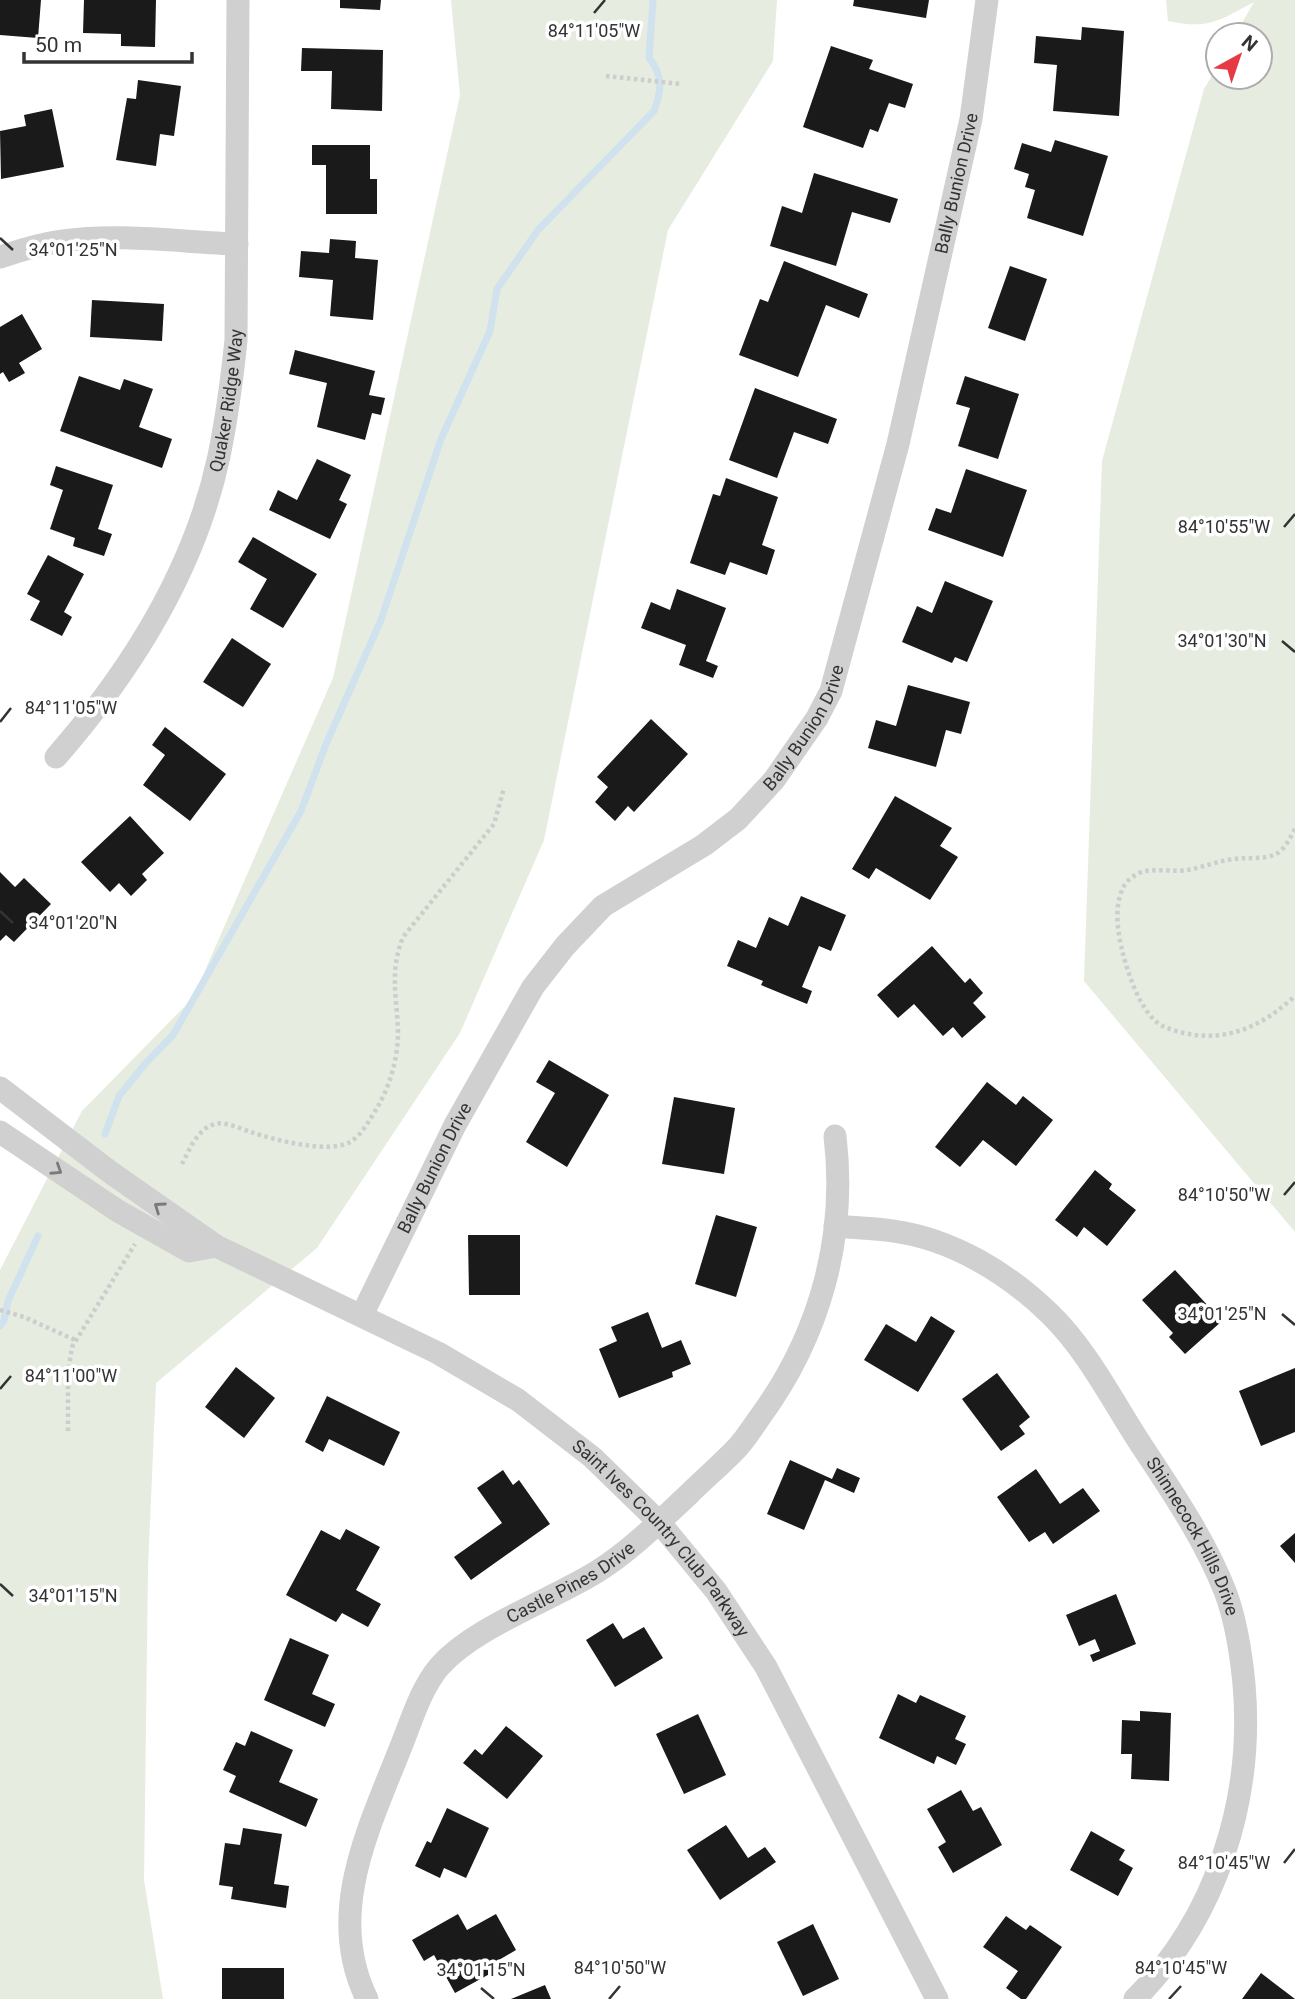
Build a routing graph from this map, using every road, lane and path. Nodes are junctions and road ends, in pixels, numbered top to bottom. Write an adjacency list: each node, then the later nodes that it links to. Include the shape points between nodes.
1 (238, 0): 5 (street, Quaker Ridge Way)
2 (987, 0): 19 (street, Bally Bunion Drive, via 971,119 898,444 831,691 774,780 738,819 603,906 533,986 456,1125)
3 (606, 76): 4 (path)
4 (679, 84)
5 (237, 244): 6 (street, via 97,238 30,247); 7 (street, Quaker Ridge Way, via 230,394 219,458 200,521 144,639)
6 (0, 257)
7 (56, 757)
8 (504, 788): 14 (path, via 494,824 403,937 393,975 398,1033 393,1068 378,1107 360,1133 337,1146 315,1145 219,1123 198,1135)
9 (1295, 829): 10 (path, via 1279,853 1269,857 1143,872 1129,879 1119,902 1118,934 1149,1013 1172,1030 1198,1036 1227,1035 1264,1020)
10 (1295, 996)
11 (0, 1088): 16 (street, Saint Ives Country Club Parkway, one-way to 11)
12 (0, 1132): 16 (street, Saint Ives Country Club Parkway, one-way to 16, via 118,1211 190,1251)
13 (835, 1136): 15 (street, Castle Pines Drive, via 840,1173)
14 (182, 1164)
15 (835, 1226): 22 (street, Castle Pines Drive, via 818,1308 782,1387 739,1446); 25 (street, Shinnecock Hills Drive, via 895,1231 953,1248 1005,1276 1051,1315 1083,1354 1197,1530 1226,1593 1241,1654 1247,1722 1241,1791 1224,1858 1195,1921)
16 (216, 1245): 19 (street, Saint Ives Country Club Parkway)
17 (130, 1254): 20 (path)
18 (0, 1310): 20 (path)
19 (362, 1315): 22 (street, Saint Ives Country Club Parkway, via 518,1400 592,1457)
20 (75, 1340): 21 (path, via 68,1372)
21 (68, 1431)
22 (659, 1522): 23 (street, Castle Pines Drive, via 600,1570 472,1640 439,1667 422,1695 363,1842 350,1898 354,1962); 24 (street, Saint Ives Country Club Parkway, via 716,1591 766,1667)
23 (367, 1999)
24 (937, 1999)
25 (1135, 1999)

